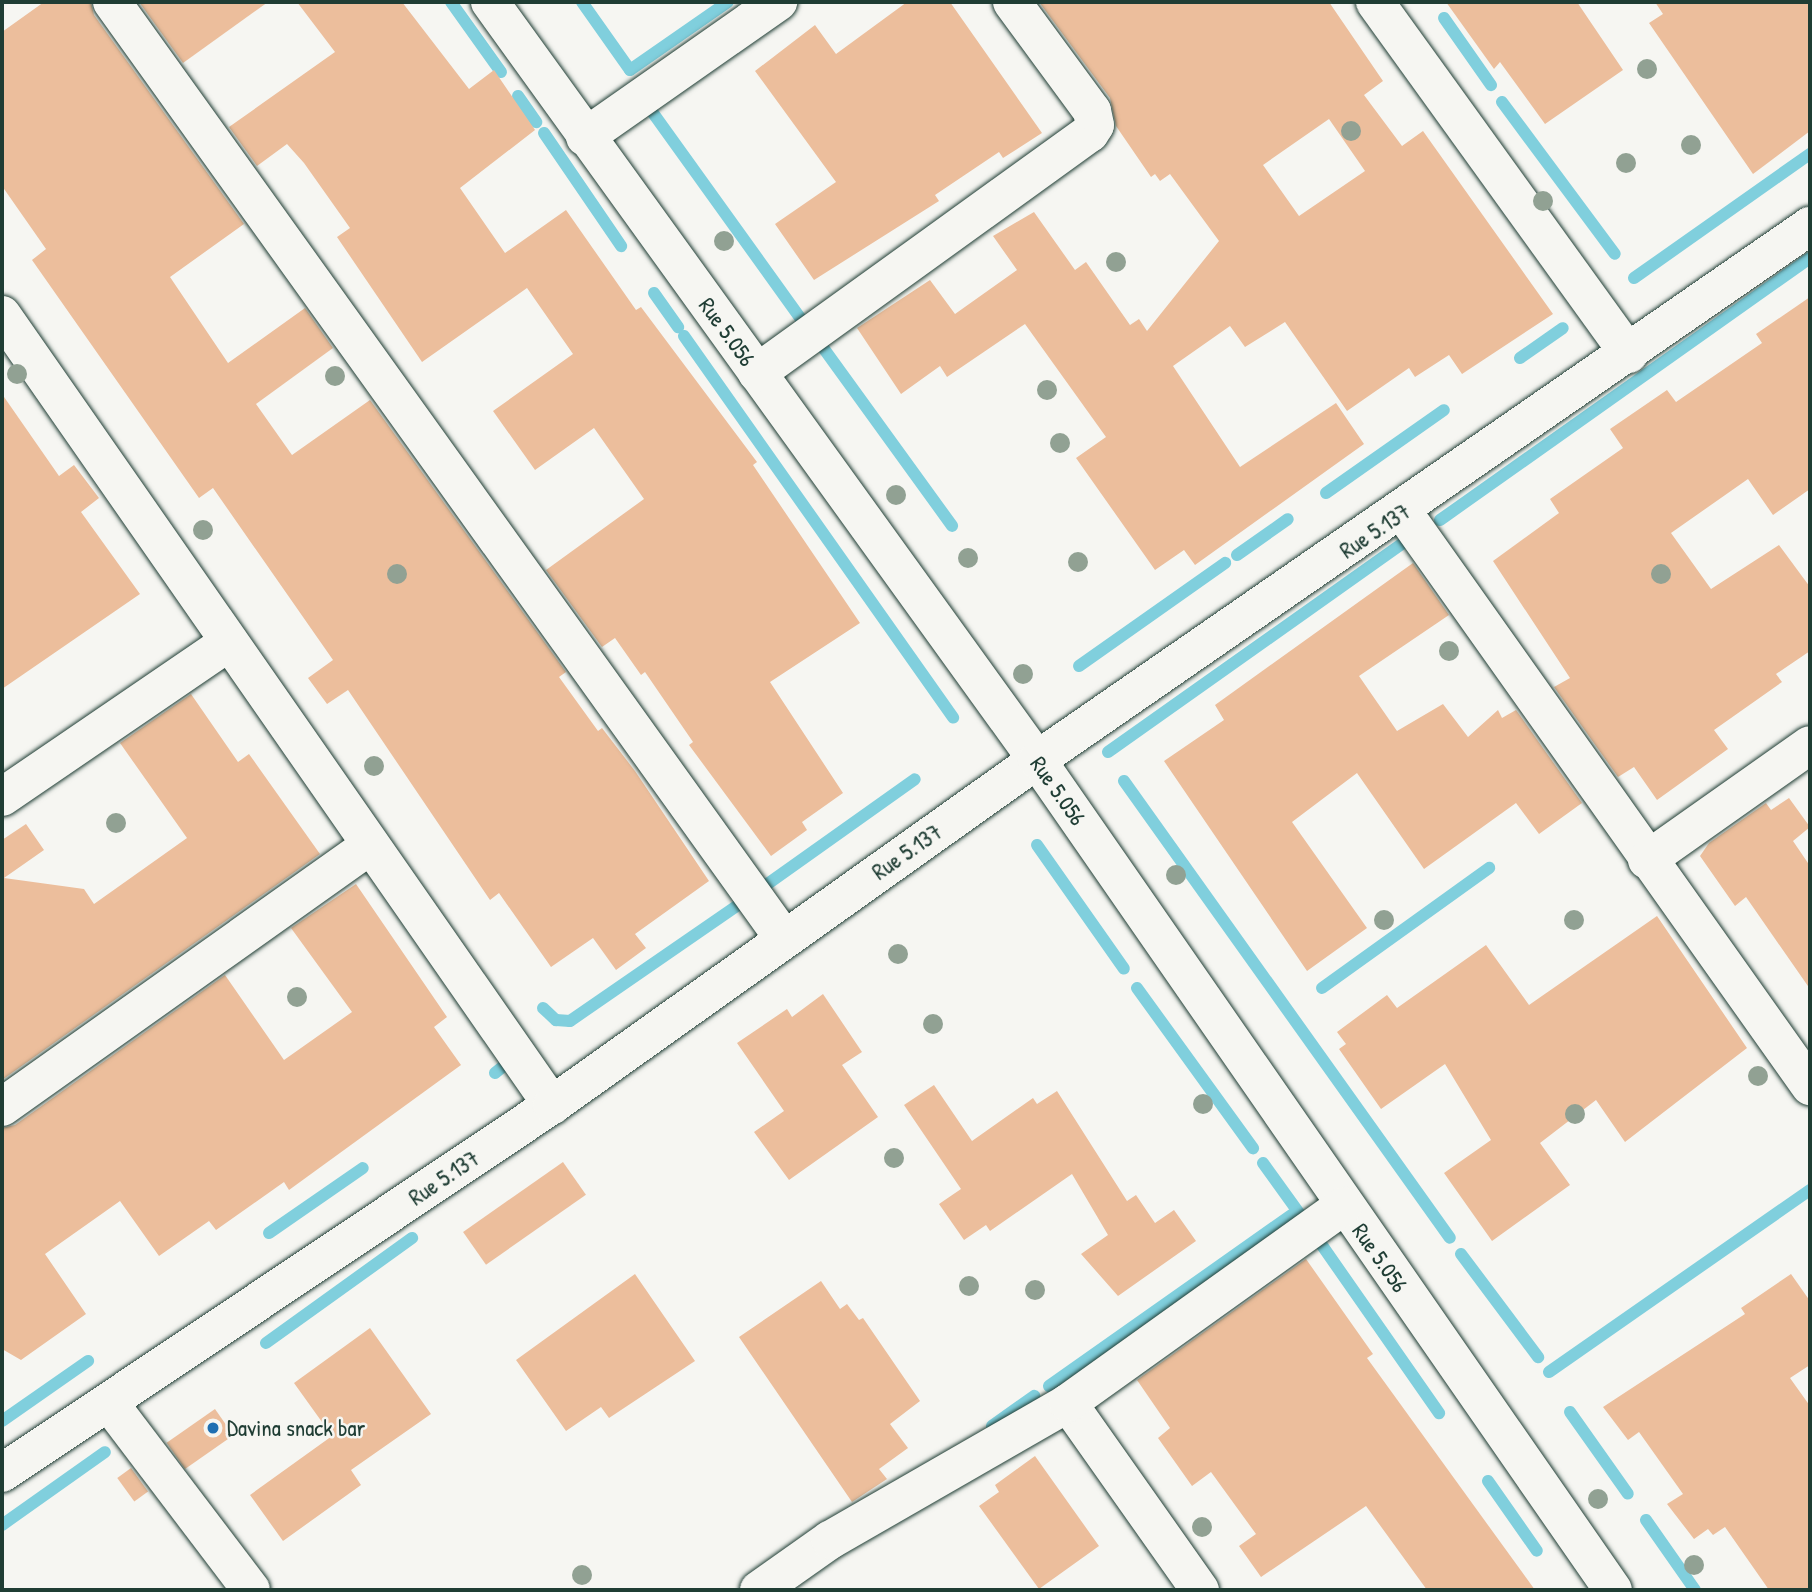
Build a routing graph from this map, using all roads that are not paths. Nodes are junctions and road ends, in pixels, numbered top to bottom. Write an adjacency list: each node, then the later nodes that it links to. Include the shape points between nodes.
1 (112, 2): 18 (street)
2 (490, 2): 6 (street, Rue 5.056)
3 (778, 2): 6 (street)
4 (1013, 2): 10 (street, via 1091,110 1095,125 1090,133)
5 (1376, 2): 9 (street)
6 (585, 137): 10 (street, Rue 5.056)
7 (1810, 226): 9 (street, Rue 5.137)
8 (2, 314): 12 (street)
9 (1629, 354): 11 (street, Rue 5.137)
10 (757, 373): 14 (street, Rue 5.056)
11 (1403, 512): 14 (street, Rue 5.137); 17 (street)
12 (229, 642): 15 (street); 16 (street)
13 (1810, 745): 17 (street)
14 (1037, 761): 18 (street, Rue 5.137); 22 (street, Rue 5.056)
15 (2, 797)
16 (370, 845): 20 (street); 21 (street)
17 (1647, 860): 19 (street)
18 (784, 939): 20 (street, Rue 5.137)
19 (1810, 1086)
20 (552, 1105): 24 (street, Rue 5.137)
21 (2, 1107)
22 (1343, 1206): 23 (street); 29 (street, Rue 5.056)
23 (1068, 1403): 27 (street, via 830,1540); 28 (street)
24 (110, 1404): 25 (street, Rue 5.137); 26 (street)
25 (2, 1473)
26 (251, 1590)
27 (759, 1590)
28 (1200, 1590)
29 (1613, 1590)

